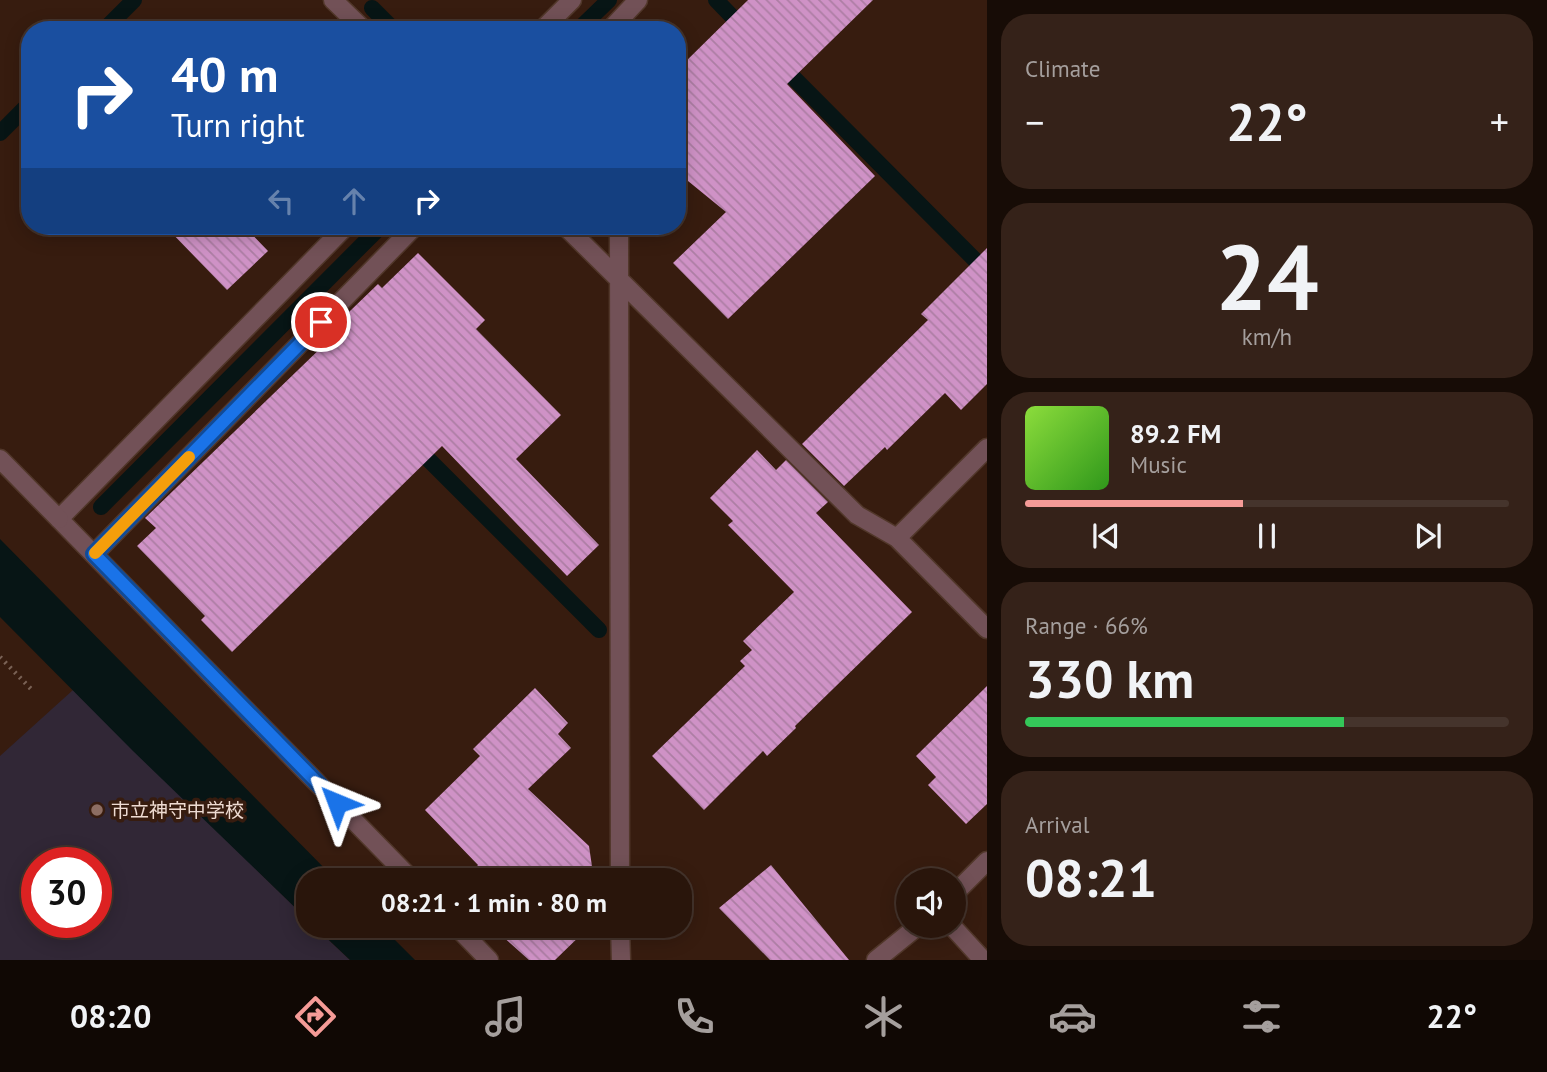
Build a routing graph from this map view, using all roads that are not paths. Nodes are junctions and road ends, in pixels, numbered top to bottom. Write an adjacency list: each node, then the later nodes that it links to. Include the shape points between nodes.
1 (333, 0): 5 (street)
2 (572, 0): 6 (street)
3 (617, 0): 7 (street)
4 (638, 0): 8 (street)
5 (354, 21)
6 (550, 21)
7 (615, 21)
8 (620, 21)
9 (337, 235): 16 (street)
10 (406, 235): 18 (street)
11 (574, 235): 13 (street)
12 (619, 235): 13 (street)
13 (620, 280): 17 (street, via 857,515); 22 (street)
14 (987, 448): 17 (street)
15 (0, 459): 16 (street)
16 (59, 519): 18 (street)
17 (897, 538): 19 (street)
18 (94, 554): 21 (street)
19 (987, 629)
20 (987, 862): 23 (street)
21 (400, 868)
22 (620, 868)
23 (966, 882)
24 (468, 938): 28 (street)
25 (620, 938): 29 (street)
26 (903, 938): 30 (street)
27 (963, 938): 31 (street)
28 (489, 960)
29 (621, 960)
30 (876, 960)
31 (983, 960)

